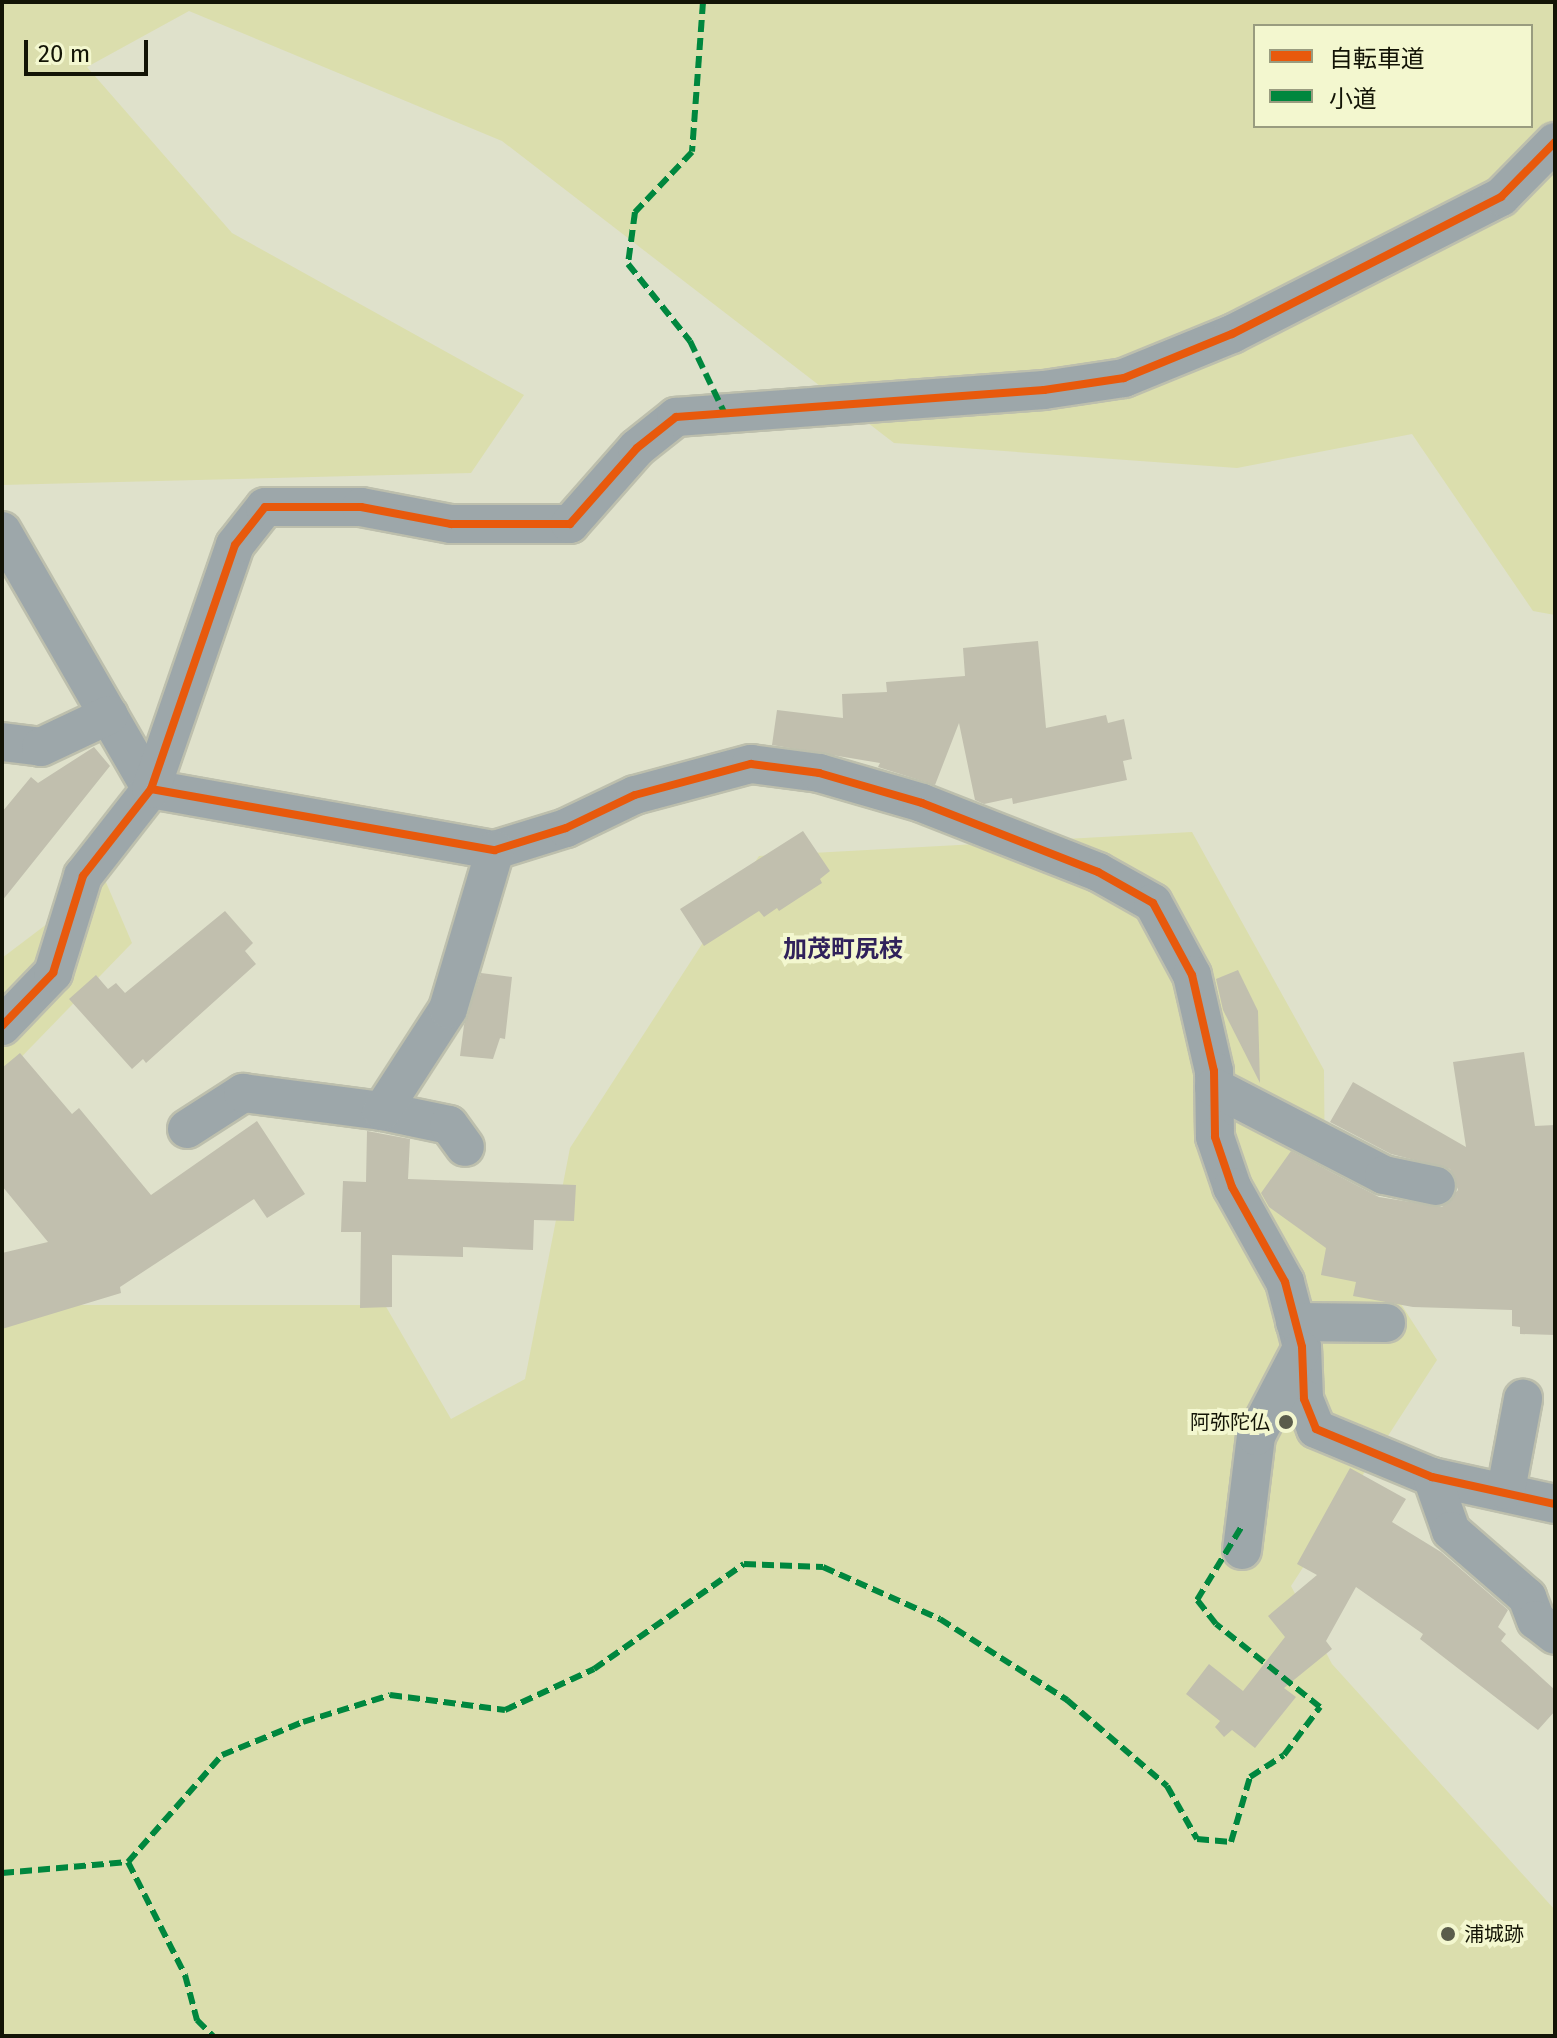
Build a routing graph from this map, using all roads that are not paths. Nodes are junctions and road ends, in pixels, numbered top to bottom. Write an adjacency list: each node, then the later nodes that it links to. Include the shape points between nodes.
1 (1555, 142): 5 (street, via 1501,197 1232,334 1124,378 1044,390 676,417 637,448 570,524 451,524 361,507 265,507 235,545)
2 (2, 531): 3 (street)
3 (109, 715): 4 (street, via 41,747); 5 (street)
4 (2, 742)
5 (151, 789): 6 (street); 7 (street, via 83,876 53,973)
6 (495, 850): 8 (street, via 566,828 635,795 751,764 819,773 922,803 1098,872 1153,903 1192,975); 9 (street, via 448,1009)
7 (2, 1026)
8 (1214, 1087): 12 (street, via 1384,1175); 14 (street, via 1215,1137 1232,1187 1285,1282)
9 (382, 1111): 10 (street, via 243,1093); 11 (street, via 449,1125)
10 (187, 1129)
11 (465, 1147)
12 (1436, 1186)
13 (1386, 1323): 14 (street)
14 (1299, 1334): 16 (street, via 1304,1399 1316,1429); 19 (street, via 1256,1436 1242,1512)
15 (1523, 1399): 17 (street)
16 (1432, 1477): 17 (street); 20 (street, via 1451,1531 1527,1597 1536,1620)
17 (1506, 1490): 18 (street)
18 (1555, 1504)
19 (1242, 1550)
20 (1555, 1635)

